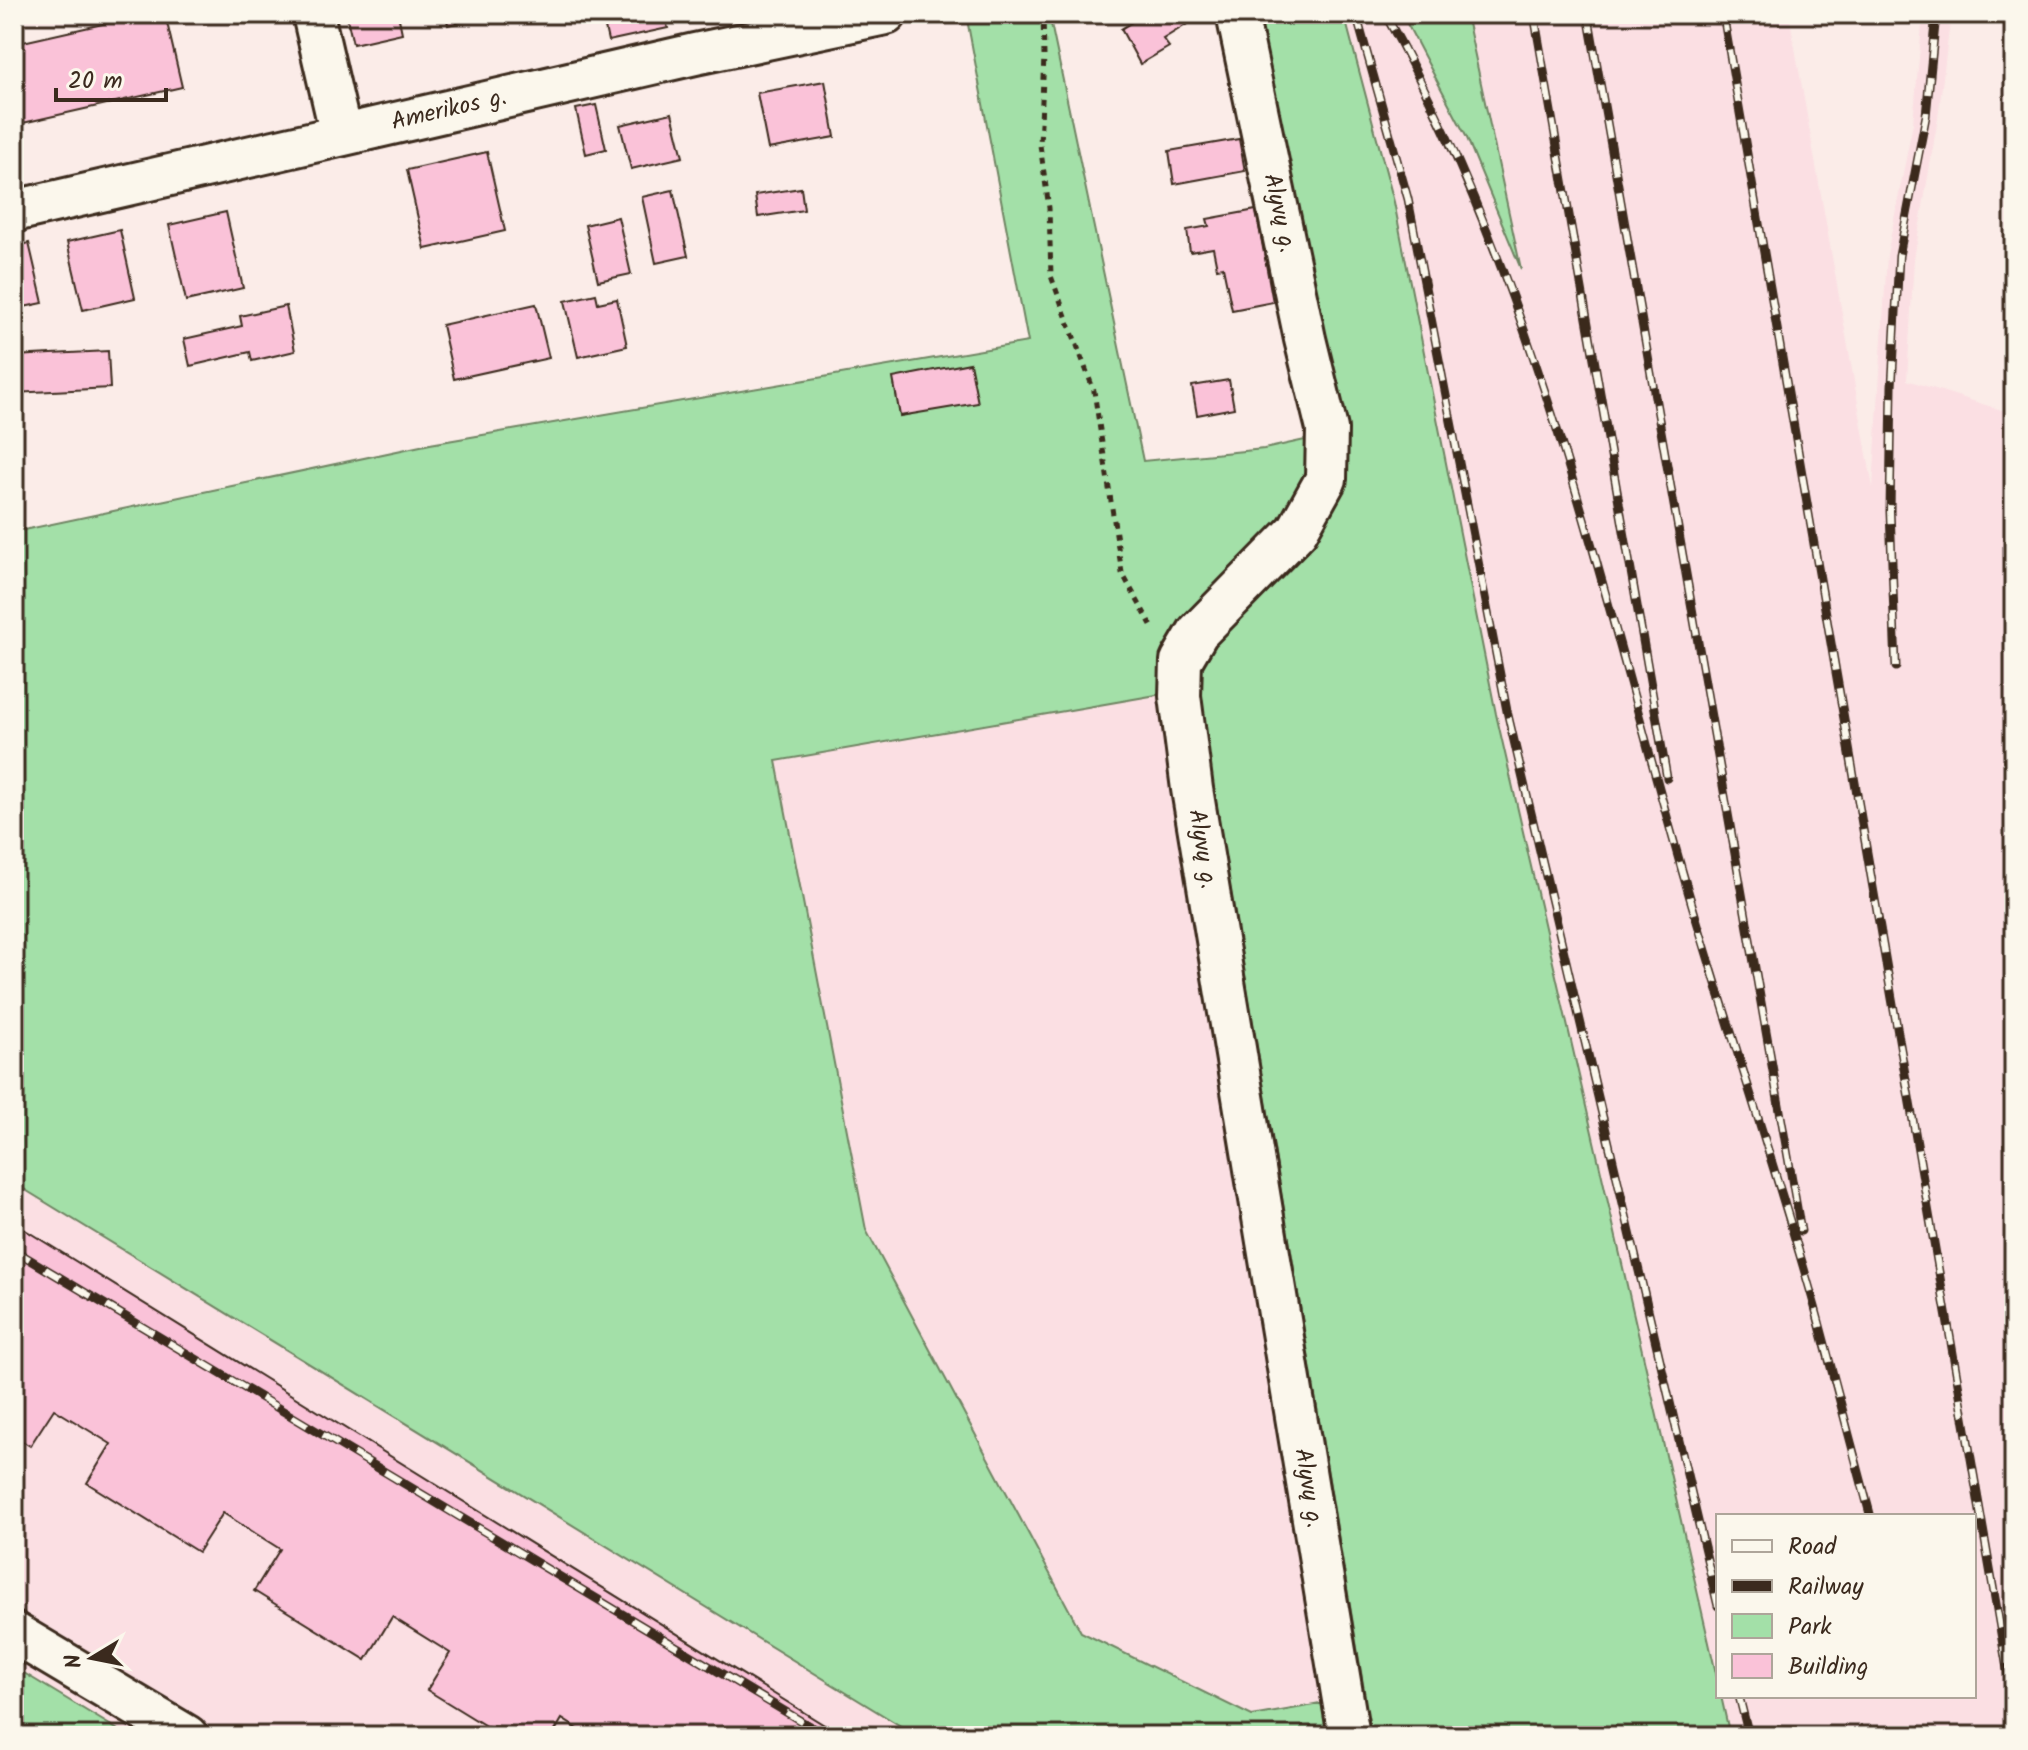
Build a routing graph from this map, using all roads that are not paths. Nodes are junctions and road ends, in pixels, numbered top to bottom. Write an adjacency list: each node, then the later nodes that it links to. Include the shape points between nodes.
1 (313, 14): 4 (street)
2 (886, 14): 4 (street, Amerikos g.)
3 (1237, 14): 8 (street, Alyvų g., via 1327,429 1326,479 1297,531 1198,632 1181,661 1180,696)
4 (341, 135): 5 (street, Amerikos g.)
5 (14, 211)
6 (14, 1633): 7 (street)
7 (187, 1736)
8 (1349, 1736)

